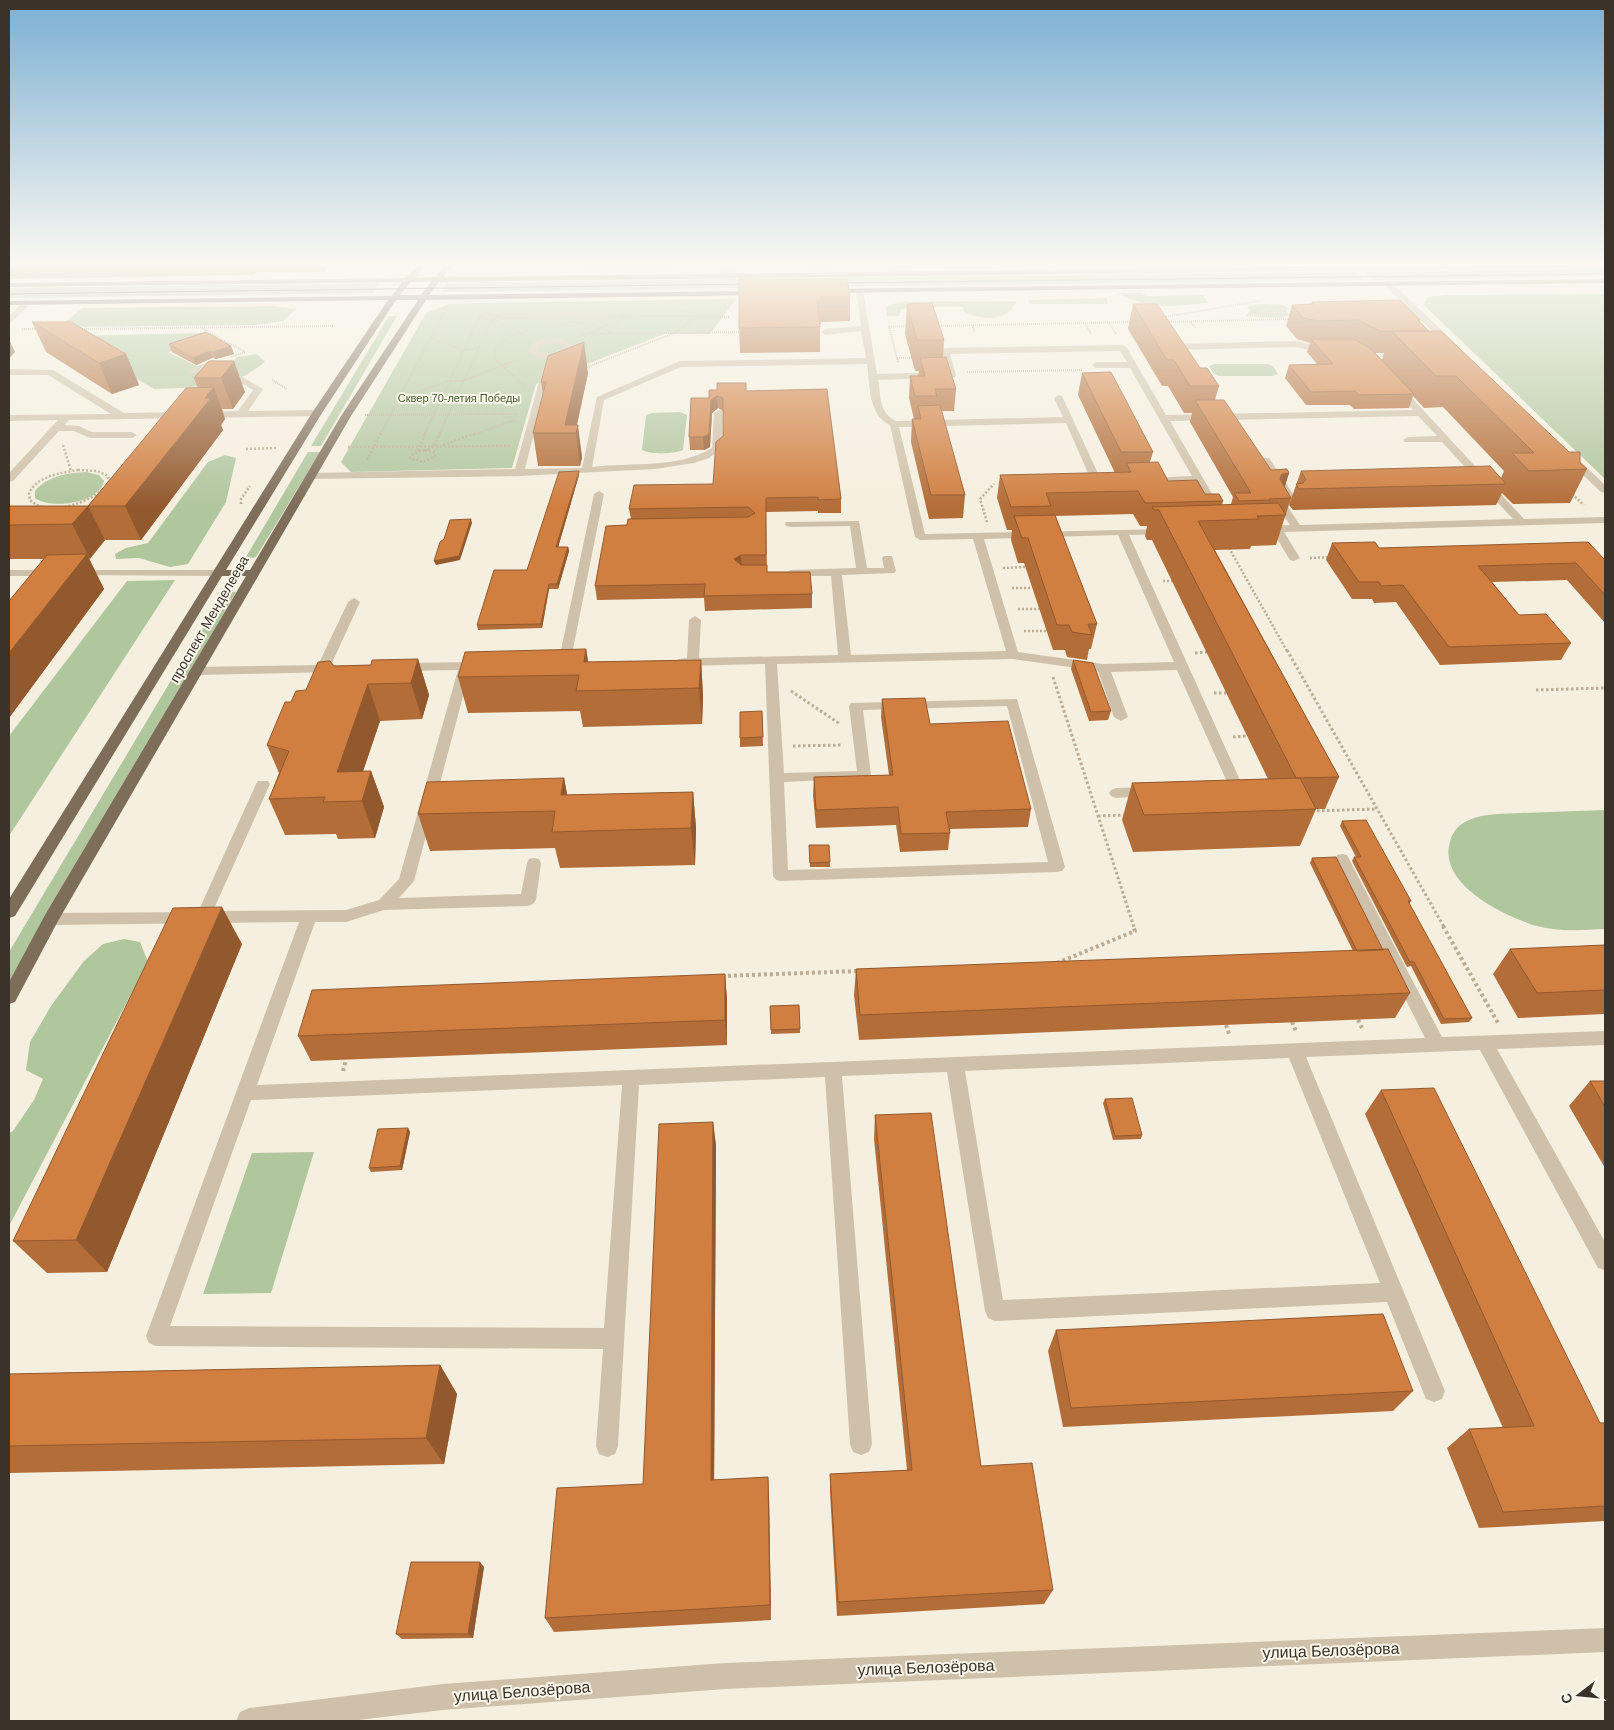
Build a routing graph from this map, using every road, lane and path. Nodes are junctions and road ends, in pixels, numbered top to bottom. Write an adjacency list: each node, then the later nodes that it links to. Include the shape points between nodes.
1 (234, 346): 24 (path, via 245,352 230,357)
2 (362, 346): 43 (main road, проспект Менделеева)
3 (392, 346): 53 (main road, проспект Менделеева)
4 (426, 346): 42 (path)
5 (452, 346): 19 (path)
6 (466, 346): 19 (path)
7 (479, 346): 20 (path)
8 (536, 346): 21 (street, via 532,348)
9 (568, 346): 21 (street, via 561,354 543,356)
10 (642, 346): 31 (path)
11 (868, 346): 25 (street)
12 (894, 346): 22 (path)
13 (1225, 346): 16 (street)
14 (1302, 346): 17 (street)
15 (1453, 346): 18 (street)
16 (1174, 347)
17 (1341, 347)
18 (1456, 349)
19 (464, 350): 20 (path); 38 (path)
20 (477, 350): 39 (path)
21 (534, 353): 39 (path)
22 (897, 358): 23 (path); 35 (path)
23 (912, 358)
24 (238, 361)
25 (870, 361): 34 (street); 75 (street, via 680,364 600,399)
26 (1096, 365): 27 (street)
27 (1133, 365): 33 (street, via 1124,348 945,351); 56 (street)
28 (1087, 370): 33 (path)
29 (190, 371): 46 (street, via 213,363 258,389)
30 (546, 371): 47 (street)
31 (578, 371)
32 (9, 372): 52 (street, via 50,372)
33 (952, 373): 35 (street, via 952,376)
34 (873, 377): 35 (street); 58 (street, via 879,411 884,419)
35 (902, 377)
36 (1390, 379): 45 (street)
37 (270, 380): 40 (path)
38 (448, 381): 39 (path); 42 (path); 50 (path)
39 (462, 381): 51 (path)
40 (287, 389)
41 (1059, 398): 57 (street)
42 (398, 399): 49 (path)
43 (317, 413): 46 (street); 112 (main road, проспект Менделеева)
44 (718, 413): 75 (street, via 717,450 711,455 668,465)
45 (1420, 413): 56 (street); 62 (street)
46 (242, 414): 48 (street)
47 (535, 414): 51 (path); 64 (street); 67 (path)
48 (180, 415): 52 (street); 60 (street)
49 (390, 415): 50 (path); 53 (path); 69 (path)
50 (432, 415): 51 (path); 65 (path)
51 (447, 415): 66 (path)
52 (122, 416): 54 (street)
53 (346, 416): 77 (main road, проспект Менделеева)
54 (66, 417): 55 (street); 59 (street)
55 (9, 418)
56 (1164, 418): 80 (street)
57 (1069, 420): 58 (street); 82 (street, via 1101,482)
58 (894, 424): 99 (street, via 920,537)
59 (57, 428): 61 (street, via 76,428 90,435); 74 (path); 79 (street)
60 (168, 430)
61 (132, 435)
62 (1445, 439): 63 (street); 92 (street, via 1472,474)
63 (1408, 440)
64 (526, 445): 67 (path); 76 (street)
65 (419, 446): 66 (path); 69 (path); 72 (path)
66 (434, 446): 67 (path); 70 (path)
67 (439, 446): 70 (path)
68 (348, 447): 69 (path)
69 (374, 447): 78 (path)
70 (428, 450): 72 (path); 72 (path, via 435,456 422,462 410,458)
71 (1563, 450): 87 (street)
72 (418, 451)
73 (1265, 460): 95 (street, via 1292,500 1279,501)
74 (71, 471): 84 (path, via 104,473 110,480); 84 (path, via 40,482 30,491 30,500 41,506 71,505 91,498)
75 (586, 471): 76 (street)
76 (519, 473): 78 (street)
77 (310, 476): 78 (street); 107 (main road, проспект Менделеева)
78 (359, 476)
79 (9, 479)
80 (1199, 480): 81 (street); 91 (street)
81 (1140, 481)
82 (1082, 482)
83 (994, 484): 100 (path, via 980,499)
84 (107, 487): 85 (path)
85 (114, 487)
86 (1569, 490): 89 (path)
87 (1605, 490)
88 (599, 494): 129 (street, via 597,528)
89 (1590, 511)
90 (1605, 520): 92 (street)
91 (1224, 522)
92 (1521, 522): 95 (street)
93 (790, 524): 109 (street, via 855,523)
94 (1276, 528): 95 (street); 96 (street); 104 (street)
95 (1296, 528)
96 (1247, 529)
97 (1180, 531): 98 (street)
98 (1122, 532): 100 (street); 132 (street)
99 (978, 536): 100 (street); 123 (street)
100 (992, 536)
101 (1228, 547): 151 (path)
102 (1334, 557): 104 (path)
103 (888, 558): 109 (street, via 890,571)
104 (1294, 558)
105 (1006, 568): 106 (path)
106 (1025, 568)
107 (253, 572): 112 (main road); 137 (main road, проспект Менделеева)
108 (836, 572): 109 (street); 113 (street); 124 (street)
109 (862, 572)
110 (9, 573): 111 (street)
111 (61, 573): 112 (street); 114 (street)
112 (218, 573): 158 (main road, проспект Менделеева)
113 (780, 574)
114 (39, 588)
115 (1012, 588): 116 (path)
116 (1032, 588)
117 (354, 602): 136 (street)
118 (1019, 609): 119 (path)
119 (1039, 609)
120 (695, 620): 128 (street)
121 (1026, 631): 122 (path)
122 (1046, 631)
123 (1013, 655): 124 (street); 126 (street)
124 (845, 659): 125 (street)
125 (771, 660): 128 (street); 138 (street)
126 (1048, 660): 135 (street); 154 (path)
127 (673, 662): 128 (street)
128 (693, 662)
129 (564, 664)
130 (465, 666): 131 (street); 134 (street); 149 (street)
131 (495, 666)
132 (1182, 666): 135 (street); 146 (street, via 1237,789)
133 (342, 668): 136 (street)
134 (390, 668)
135 (1103, 668): 141 (street)
136 (323, 669): 137 (street)
137 (196, 671): 161 (main road, проспект Менделеева)
138 (772, 678): 142 (path); 143 (street)
139 (1605, 688): 140 (path)
140 (1536, 690)
141 (1121, 717)
142 (860, 741): 143 (path); 144 (street, via 864,775); 144 (street, via 856,706 1012,702 1057,867 782,876)
143 (776, 747): 144 (street)
144 (777, 778)
145 (263, 784): 160 (street)
146 (1214, 790)
147 (1166, 791): 148 (street)
148 (1116, 793)
149 (428, 803): 150 (street); 157 (street, via 406,881)
150 (447, 803)
151 (1377, 809): 152 (path); 167 (path)
152 (1308, 812)
153 (1136, 815): 154 (path)
154 (1098, 816): 162 (path, via 1135,931 1057,963)
155 (1342, 859): 169 (street)
156 (534, 863): 157 (street, via 528,900)
157 (384, 904): 159 (street, via 346,916)
158 (9, 912)
159 (310, 915): 160 (street); 174 (street)
160 (203, 917): 161 (street)
161 (51, 919): 165 (main road, проспект Менделеева)
162 (1047, 964)
163 (868, 970): 164 (path)
164 (719, 976)
165 (9, 998)
166 (1605, 1038): 167 (street)
167 (1508, 1042): 168 (street)
168 (1485, 1043): 169 (street); 175 (street)
169 (1437, 1045): 170 (street)
170 (1295, 1051): 171 (street); 176 (street)
171 (955, 1064): 172 (street); 176 (street, via 995,1311)
172 (833, 1069): 173 (street); 179 (street)
173 (632, 1078): 174 (street); 177 (street)
174 (245, 1093): 177 (street, via 156,1336)
175 (1605, 1261)
176 (1393, 1292): 178 (street)
177 (615, 1339): 180 (street)
178 (1434, 1391)
179 (861, 1444)
180 (607, 1446)
181 (1605, 1640): 182 (street, улица Белозёрова, via 725,1676 443,1697)
182 (249, 1721)

